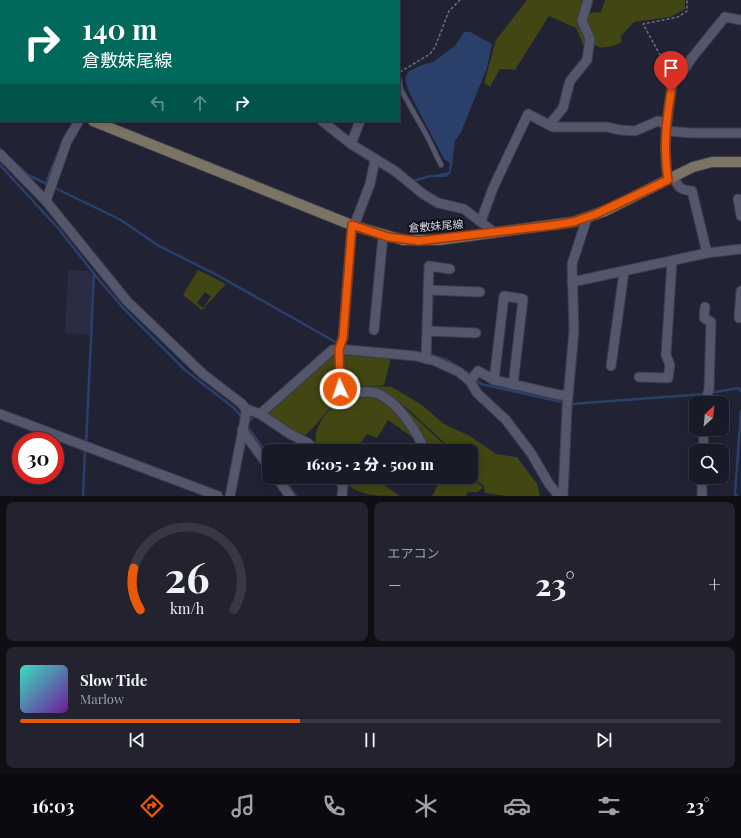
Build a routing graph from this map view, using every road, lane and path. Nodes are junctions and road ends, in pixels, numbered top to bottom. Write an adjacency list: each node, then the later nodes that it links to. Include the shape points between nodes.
1 (460, 0): 5 (path, via 449,11 430,54)
2 (588, 0): 12 (street, via 582,21 590,39 587,60 570,81 563,108)
3 (687, 0): 6 (path, via 688,11 678,17 643,24)
4 (741, 20): 6 (street, via 726,18 680,76)
5 (400, 72)
6 (673, 79): 13 (street)
7 (400, 84): 19 (lane)
8 (78, 122): 22 (street, via 67,141)
9 (96, 122): 26 (main road, 倉敷妹尾線)
10 (323, 122): 15 (street)
11 (360, 122): 15 (street)
12 (549, 125): 13 (street, via 607,127 635,131 658,121); 25 (street, via 528,114 493,188)
13 (666, 127): 14 (street, via 692,133); 20 (street, via 665,165)
14 (741, 133)
15 (351, 144): 17 (street)
16 (0, 154): 22 (street)
17 (375, 160): 25 (street, via 395,171 432,200 464,209); 26 (street, via 367,191)
18 (741, 162): 20 (main road, 倉敷妹尾線, via 712,162 693,167)
19 (441, 165)
20 (671, 179): 24 (main road, 倉敷妹尾線); 30 (street, via 681,190 692,191)
21 (738, 199): 23 (street)
22 (46, 201): 52 (street, via 127,301 203,374)
23 (741, 216)
24 (587, 218): 27 (main road, 倉敷妹尾線); 34 (street, via 572,264)
25 (481, 221): 27 (street)
26 (353, 225): 28 (main road, 倉敷妹尾線); 43 (street)
27 (495, 233): 28 (main road, 倉敷妹尾線, via 419,241)
28 (383, 236): 40 (street)
29 (741, 249): 30 (street)
30 (707, 252): 31 (street)
31 (672, 261): 33 (street); 46 (street, via 666,355 670,365 668,378)
32 (450, 269): 35 (street, via 429,266)
33 (624, 272): 34 (street); 45 (street)
34 (572, 282): 51 (street, via 574,331)
35 (428, 290): 37 (street); 41 (street)
36 (741, 290): 39 (street)
37 (480, 292)
38 (705, 307): 50 (street, via 704,318 711,322)
39 (739, 318)
40 (374, 330)
41 (427, 331): 42 (street); 44 (street)
42 (476, 333)
43 (340, 346): 44 (street); 52 (street); 56 (street, via 340,386 343,392 371,392 382,398 407,417)
44 (426, 355): 47 (street)
45 (611, 366)
46 (639, 377)
47 (473, 378): 48 (street, via 478,371); 65 (street, via 477,393 510,426)
48 (494, 380): 49 (street); 49 (street, via 504,296 523,299)
49 (513, 385): 51 (street, via 560,395)
50 (706, 396)
51 (567, 401): 66 (street)
52 (254, 412): 54 (street); 55 (street)
53 (0, 414): 61 (street)
54 (244, 424): 57 (street); 62 (street)
55 (310, 444)
56 (422, 444)
57 (262, 455)
58 (281, 484): 63 (street)
59 (342, 484): 64 (street)
60 (702, 484): 67 (street)
61 (218, 496)
62 (230, 496)
63 (290, 496)
64 (342, 496)
65 (559, 496)
66 (563, 496)
67 (702, 496)

